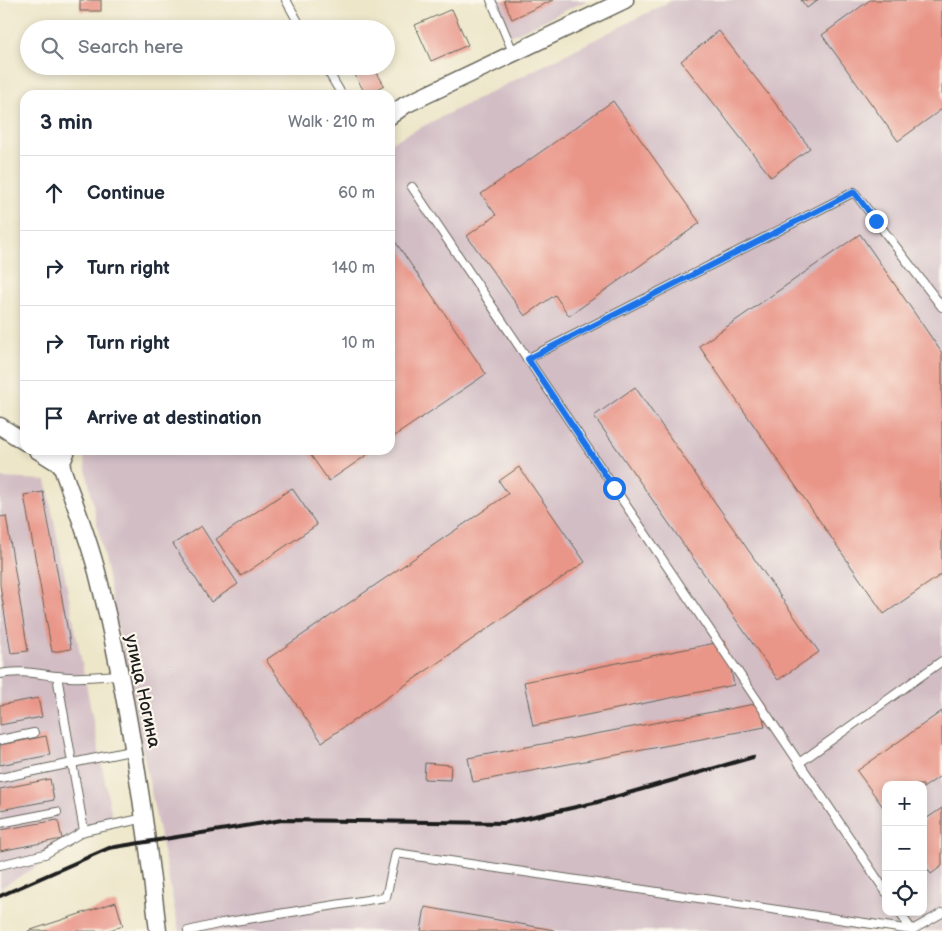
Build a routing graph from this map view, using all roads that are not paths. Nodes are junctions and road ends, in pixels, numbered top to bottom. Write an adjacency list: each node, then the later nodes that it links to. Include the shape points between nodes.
1 (286, 0): 4 (lane)
2 (491, 0): 5 (lane)
3 (625, 0): 5 (street)
4 (297, 20)
5 (513, 52): 8 (street)
6 (330, 75): 7 (lane)
7 (339, 90)
8 (395, 112)
9 (412, 187): 11 (lane)
10 (942, 307): 11 (lane, via 854,192)
11 (528, 359): 25 (lane)
12 (0, 426): 13 (street)
13 (20, 439)
14 (45, 455): 16 (street)
15 (65, 455): 16 (street)
16 (61, 465): 19 (street, улица Ногина, via 99,578)
17 (942, 661): 25 (lane)
18 (0, 674): 20 (lane, via 18,672)
19 (120, 675): 20 (lane); 23 (street, улица Ногина)
20 (57, 676): 24 (lane)
21 (34, 733): 22 (lane)
22 (0, 740)
23 (135, 750): 24 (lane); 28 (street, улица Ногина)
24 (72, 763): 26 (lane); 30 (lane)
25 (799, 763): 32 (lane)
26 (0, 778)
27 (57, 812): 29 (lane)
28 (145, 818): 30 (lane); 36 (street, улица Ногина)
29 (0, 823)
30 (84, 831): 31 (lane, via 45,854)
31 (0, 865)
32 (882, 886)
33 (942, 913): 35 (lane)
34 (902, 916): 35 (lane)
35 (912, 930): 37 (lane, via 396,853 386,897)
36 (158, 931)
37 (188, 931)

